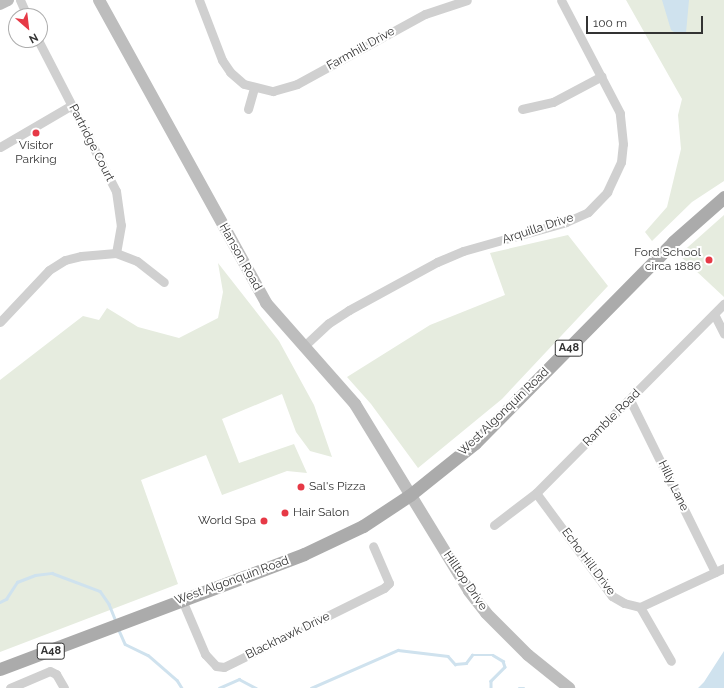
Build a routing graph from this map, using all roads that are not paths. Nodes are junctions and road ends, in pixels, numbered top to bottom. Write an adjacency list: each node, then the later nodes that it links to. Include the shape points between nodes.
1 (8, 0): 6 (main road)
2 (99, 0): 21 (main road, Hanson Road, via 266,303)
3 (200, 0): 9 (street, Farmhill Drive, via 225,66 241,82)
4 (467, 0): 9 (street, Farmhill Drive, via 425,14 290,87 273,91)
5 (561, 0): 8 (street, Arquilla Drive)
6 (0, 4)
7 (42, 48): 10 (street, Partridge Court)
8 (602, 76): 12 (street, via 553,102); 21 (street, Arquilla Drive, via 620,112 622,150 615,178 607,192 588,212 566,222 463,251 437,262 349,310 329,323)
9 (254, 88): 11 (street)
10 (72, 105): 13 (street); 15 (street, Partridge Court, via 116,192 121,225)
11 (248, 109)
12 (522, 110)
13 (0, 147)
14 (724, 197): 24 (main road, West Algonquin Road / A48, via 673,242 475,443)
15 (116, 253): 16 (street, via 137,261); 19 (street, via 81,256 57,265)
16 (164, 282)
17 (724, 304): 18 (street, Ramble Road)
18 (714, 314): 20 (street); 22 (street, Ramble Road)
19 (0, 322)
20 (724, 334)
21 (302, 347): 24 (main road, Hanson Road, via 355,404)
22 (630, 400): 23 (street, Ramble Road); 27 (street, Hilly Lane)
23 (536, 493): 25 (street, Ramble Road); 29 (street, Echo Hill Drive, via 612,596 624,603)
24 (410, 495): 28 (main road, West Algonquin Road / A48, via 362,526 304,554); 34 (main road, Hilltop Drive, via 469,591 486,613 514,641)
25 (494, 525)
26 (373, 546): 28 (street, Blackhawk Drive, via 389,583 384,588 224,667 216,666 205,654)
27 (720, 570): 29 (street)
28 (182, 600): 31 (main road, West Algonquin Road / A48)
29 (640, 607): 30 (street)
30 (671, 661)
31 (0, 669)
32 (10, 688): 33 (street, via 50,671 59,678)
33 (64, 688)
34 (569, 688)

